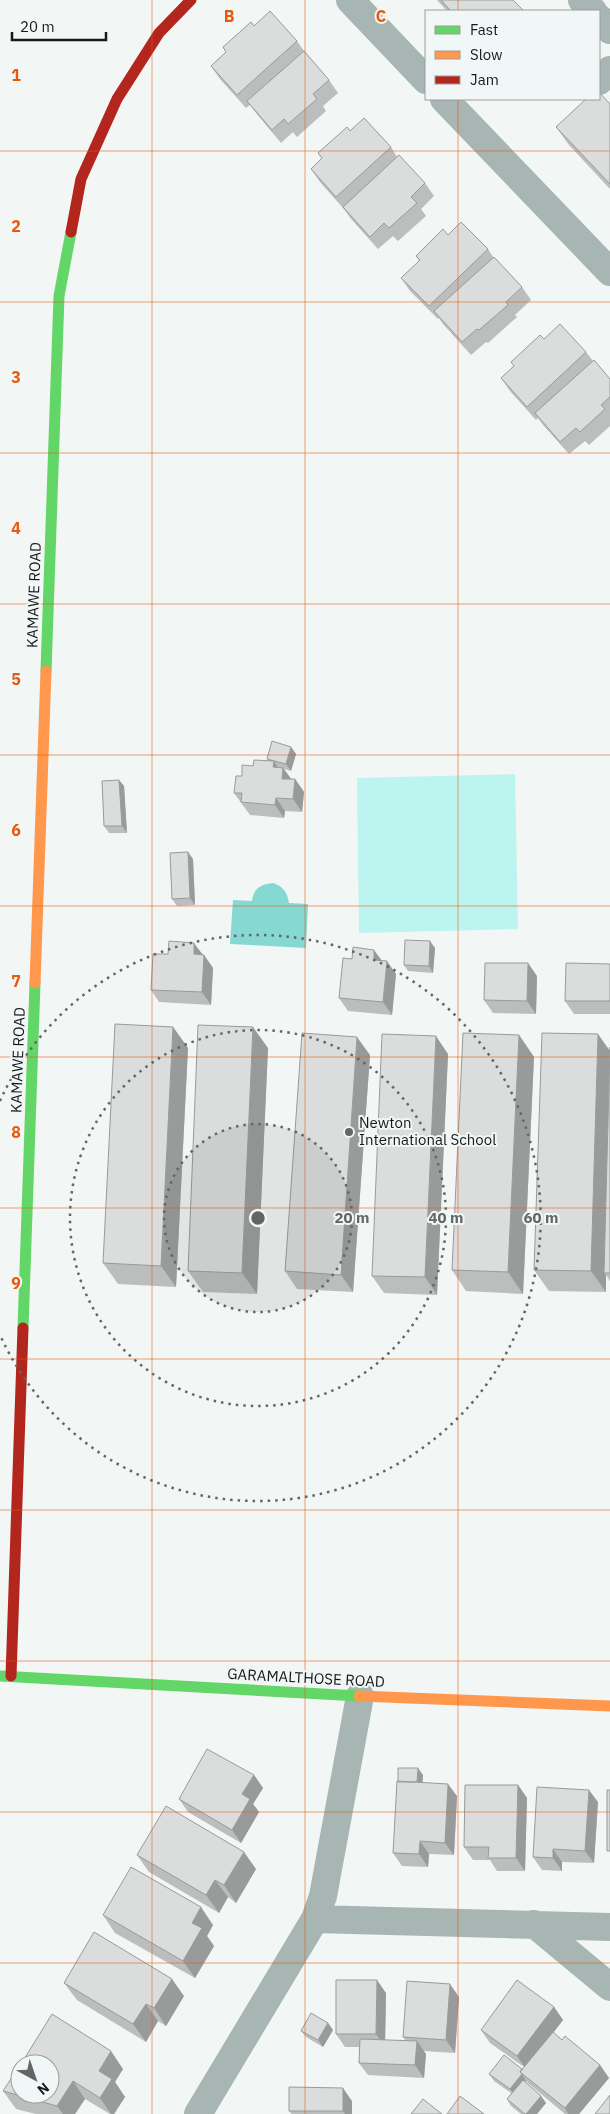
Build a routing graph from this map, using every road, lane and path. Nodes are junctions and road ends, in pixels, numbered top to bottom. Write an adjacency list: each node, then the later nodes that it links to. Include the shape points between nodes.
1 (191, 0): 12 (street, KAMAWE ROAD, via 159,33 117,99 81,179 60,296)
2 (350, 0): 8 (street)
3 (582, 0): 4 (street)
4 (592, 10)
5 (600, 19): 6 (street)
6 (610, 30)
7 (610, 70): 9 (street)
8 (425, 79)
9 (600, 80)
10 (445, 100): 11 (street)
11 (610, 272)
12 (6, 1676): 13 (street, GARAMALTHOSE ROAD)
13 (360, 1696): 14 (street, GARAMALTHOSE ROAD); 15 (street, via 323,1896)
14 (610, 1706)
15 (315, 1919): 16 (street); 19 (street)
16 (534, 1924): 17 (street); 18 (street)
17 (610, 1927)
18 (610, 1987)
19 (198, 2114)

